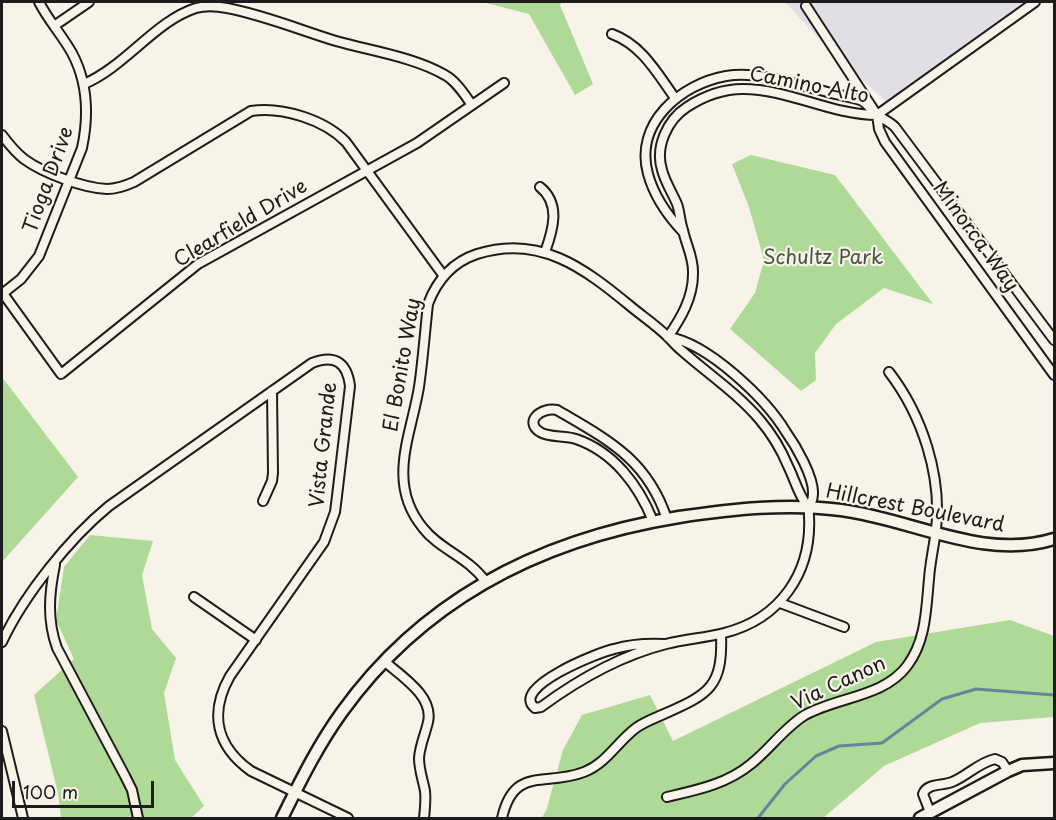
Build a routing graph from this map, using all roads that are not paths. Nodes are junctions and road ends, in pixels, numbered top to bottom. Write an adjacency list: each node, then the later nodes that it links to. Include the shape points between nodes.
1 (39, 2): 5 (street, Tioga Drive)
2 (89, 2): 5 (street)
3 (1035, 2): 11 (street)
4 (806, 6): 11 (street, Minorca Way)
5 (54, 26): 8 (street, Tioga Drive, via 71,52)
6 (612, 34): 9 (street, via 641,52)
7 (504, 83): 10 (street, Clearfield Drive)
8 (84, 84): 10 (street, via 116,67 172,20 200,7 215,6 420,64 448,76); 14 (street, Tioga Drive, via 85,132)
9 (675, 98): 11 (street, Camino Alto, via 707,81 757,76 860,100); 16 (street, Camino Alto, via 655,120 646,159 652,186 665,211)
10 (472, 105): 13 (street, Clearfield Drive, via 417,143)
11 (877, 115): 16 (street, Camino Alto, via 855,114 756,90 728,90 696,101 668,127 661,148 661,169 677,204); 21 (street, Minorca Way, via 896,127); 23 (street, Minorca Way, via 885,142)
12 (2, 135): 14 (street, via 22,158)
13 (367, 170): 14 (street, via 335,131 263,109 239,117 121,188 92,187); 18 (street); 19 (street, Clearfield Drive, via 198,264 61,374)
14 (69, 180): 19 (street, Tioga Drive, via 39,256 21,279)
15 (540, 187): 17 (street, via 553,209 553,232)
16 (683, 232): 20 (street, Camino Alto, via 692,261 692,288)
17 (545, 252): 18 (street, El Bonito Way, via 527,248 490,249); 20 (street, El Bonito Way, via 582,268)
18 (443, 275): 32 (street, El Bonito Way, via 428,304 421,372 402,476 408,501 423,529 471,565)
19 (2, 293)
20 (668, 337): 26 (street, El Bonito Way, via 760,420 780,450); 26 (street, El Bonito Way, via 686,341 717,362 771,411 793,442 807,472 813,494)
21 (1054, 340)
22 (889, 372): 29 (street, Via Canon, via 910,403 926,444 934,478)
23 (1054, 375)
24 (272, 391): 25 (street, via 273,473); 31 (street, Vista Grande, via 109,506); 37 (street, Vista Grande, via 322,359 344,366 350,386 339,485 330,527 316,557)
25 (263, 501)
26 (808, 507): 27 (street, Hillcrest Boulevard, via 761,506); 29 (street, Hillcrest Boulevard, via 869,514); 34 (street, El Bonito Way, via 809,534 803,566)
27 (667, 519): 28 (street, Hillcrest Boulevard); 28 (street, via 649,481 618,447 557,410 542,410 536,416 535,428 540,433 576,438 620,468 643,498)
28 (653, 521): 32 (street, Hillcrest Boulevard, via 566,544)
29 (936, 532): 30 (street, Hillcrest Boulevard, via 1004,546); 45 (street, Via Canon, via 919,645 896,678 806,715 736,775)
30 (1054, 539)
31 (56, 560): 38 (street, Vista Grande); 49 (street, via 49,610 57,648 132,790)
32 (486, 582): 40 (street, Hillcrest Boulevard, via 432,618)
33 (194, 597): 37 (street)
34 (780, 603): 35 (street); 36 (street, El Bonito Way, via 752,622)
35 (844, 627)
36 (721, 634): 39 (street, El Bonito Way); 54 (street, via 718,676 700,697 636,728 585,772 523,782 508,799)
37 (256, 640): 44 (street, Vista Grande, via 222,689 219,729 240,762)
38 (2, 642)
39 (665, 644): 39 (street, El Bonito Way, via 632,645 592,656 538,687 530,695 531,704 541,707 598,669)
40 (384, 661): 44 (street, Hillcrest Boulevard, via 342,712); 53 (street, via 427,704 428,723 419,760 425,791)
41 (2, 731): 48 (street)
42 (1054, 763): 43 (street, via 1023,765)
43 (1008, 771): 47 (street); 47 (street, via 995,759 955,781 925,789 922,794)
44 (294, 792): 46 (street, Vista Grande); 50 (street, Hillcrest Boulevard)
45 (667, 797)
46 (328, 809): 51 (street, Vista Grande); 52 (street)
47 (930, 812): 55 (street)
48 (23, 819)
49 (138, 819)
50 (282, 819)
51 (336, 819)
52 (348, 819)
53 (424, 819)
54 (502, 819)
55 (920, 819)

